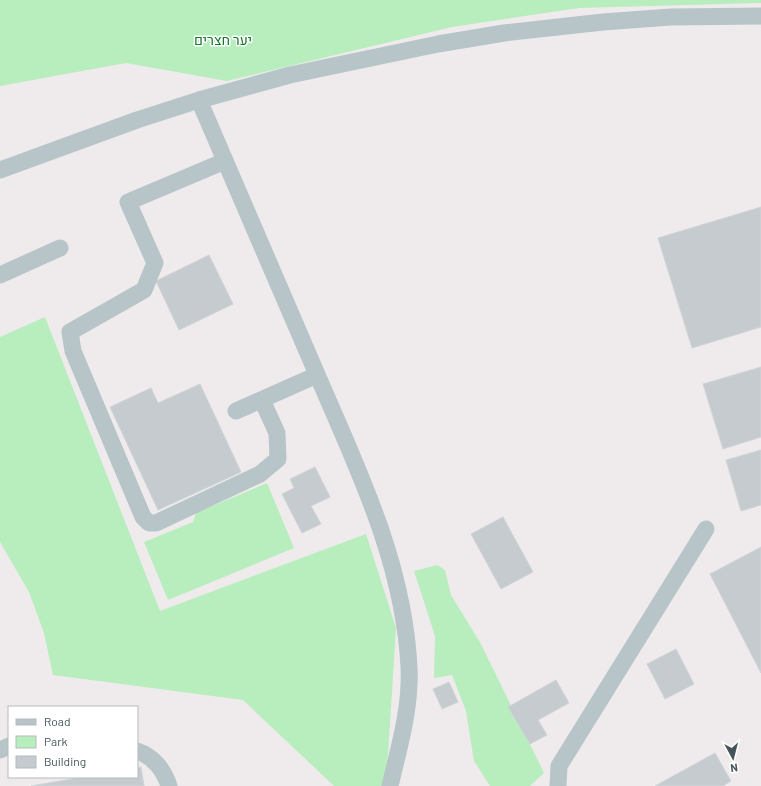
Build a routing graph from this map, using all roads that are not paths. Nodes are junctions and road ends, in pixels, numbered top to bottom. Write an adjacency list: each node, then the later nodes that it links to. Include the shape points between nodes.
1 (761, 16): 2 (street, via 671,17 504,33 290,75)
2 (199, 100): 3 (street); 4 (street)
3 (225, 161): 7 (street); 8 (street, via 128,202 155,263 144,290 70,332 73,351 143,517 149,523 156,523 260,474 278,459 277,433)
4 (0, 170)
5 (60, 248): 6 (street)
6 (0, 275)
7 (317, 375): 8 (street); 13 (street, via 379,525 401,601 409,669 408,696 404,728)
8 (262, 400): 9 (street)
9 (236, 411)
10 (706, 529): 14 (street, via 559,766)
11 (138, 752): 12 (street, via 146,754 157,764 166,776)
12 (168, 786)
13 (390, 786)
14 (558, 786)

